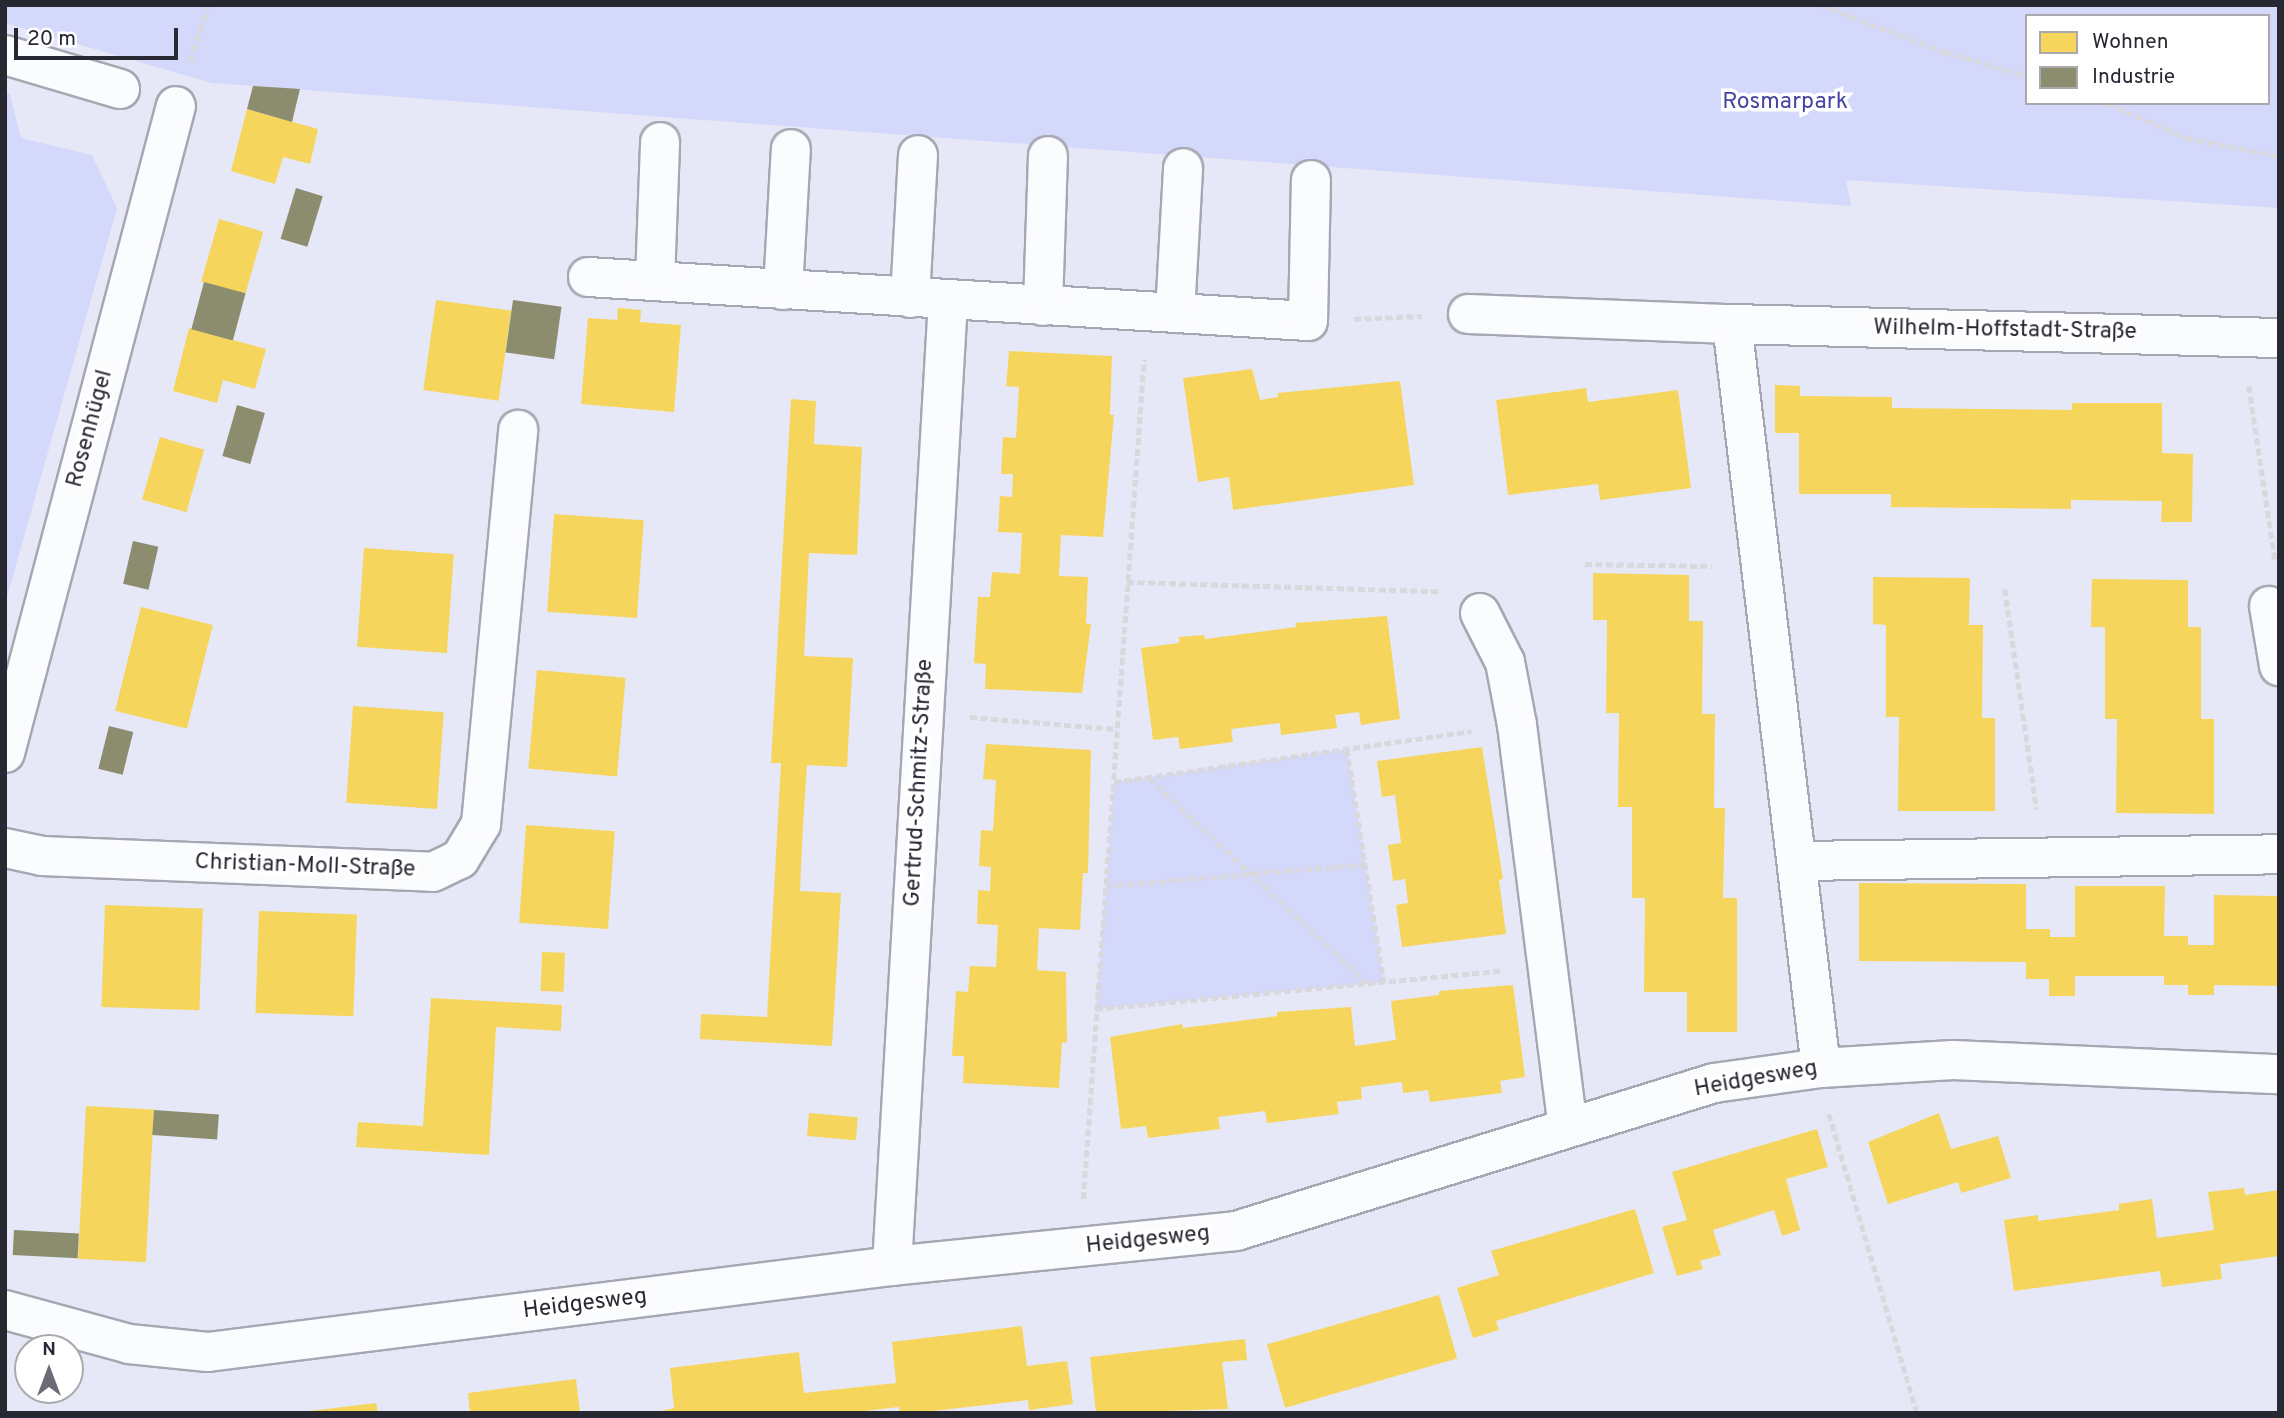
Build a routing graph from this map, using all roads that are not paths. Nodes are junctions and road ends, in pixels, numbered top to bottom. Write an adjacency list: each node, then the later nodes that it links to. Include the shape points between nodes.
1 (5, 55): 2 (street)
2 (120, 89)
3 (176, 106): 24 (street, Rosenhügel)
4 (660, 142): 11 (street)
5 (791, 149): 12 (street)
6 (918, 155): 13 (street)
7 (1048, 156): 15 (street)
8 (1183, 168): 16 (street)
9 (1311, 180): 16 (street, via 1308,321)
10 (588, 277): 11 (street)
11 (654, 281): 12 (street)
12 (783, 290): 13 (street)
13 (910, 298): 14 (street)
14 (948, 300): 15 (street); 31 (street, Gertrud-Schmitz-Straße)
15 (1043, 306): 16 (street)
16 (1161, 312)
17 (1468, 314): 18 (street, Wilhelm-Hoffstadt-Straße)
18 (1731, 324): 19 (street, Wilhelm-Hoffstadt-Straße); 27 (street)
19 (2260, 337)
20 (517, 430): 25 (street, Christian-Moll-Straße, via 481,824 460,859 433,872 42,856)
21 (2269, 606): 23 (street)
22 (1480, 613): 30 (street, via 1505,662 1517,725)
23 (2279, 666)
24 (5, 753)
25 (5, 848)
26 (2279, 854): 27 (street)
27 (1798, 861): 28 (street)
28 (1821, 1068): 29 (street, Heidgesweg, via 1953,1060); 30 (street, Heidgesweg, via 1714,1083)
29 (2279, 1074)
30 (1568, 1127): 31 (street, Heidgesweg, via 1236,1231)
31 (892, 1266): 32 (street, Heidgesweg, via 208,1352 129,1344)
32 (5, 1310)

